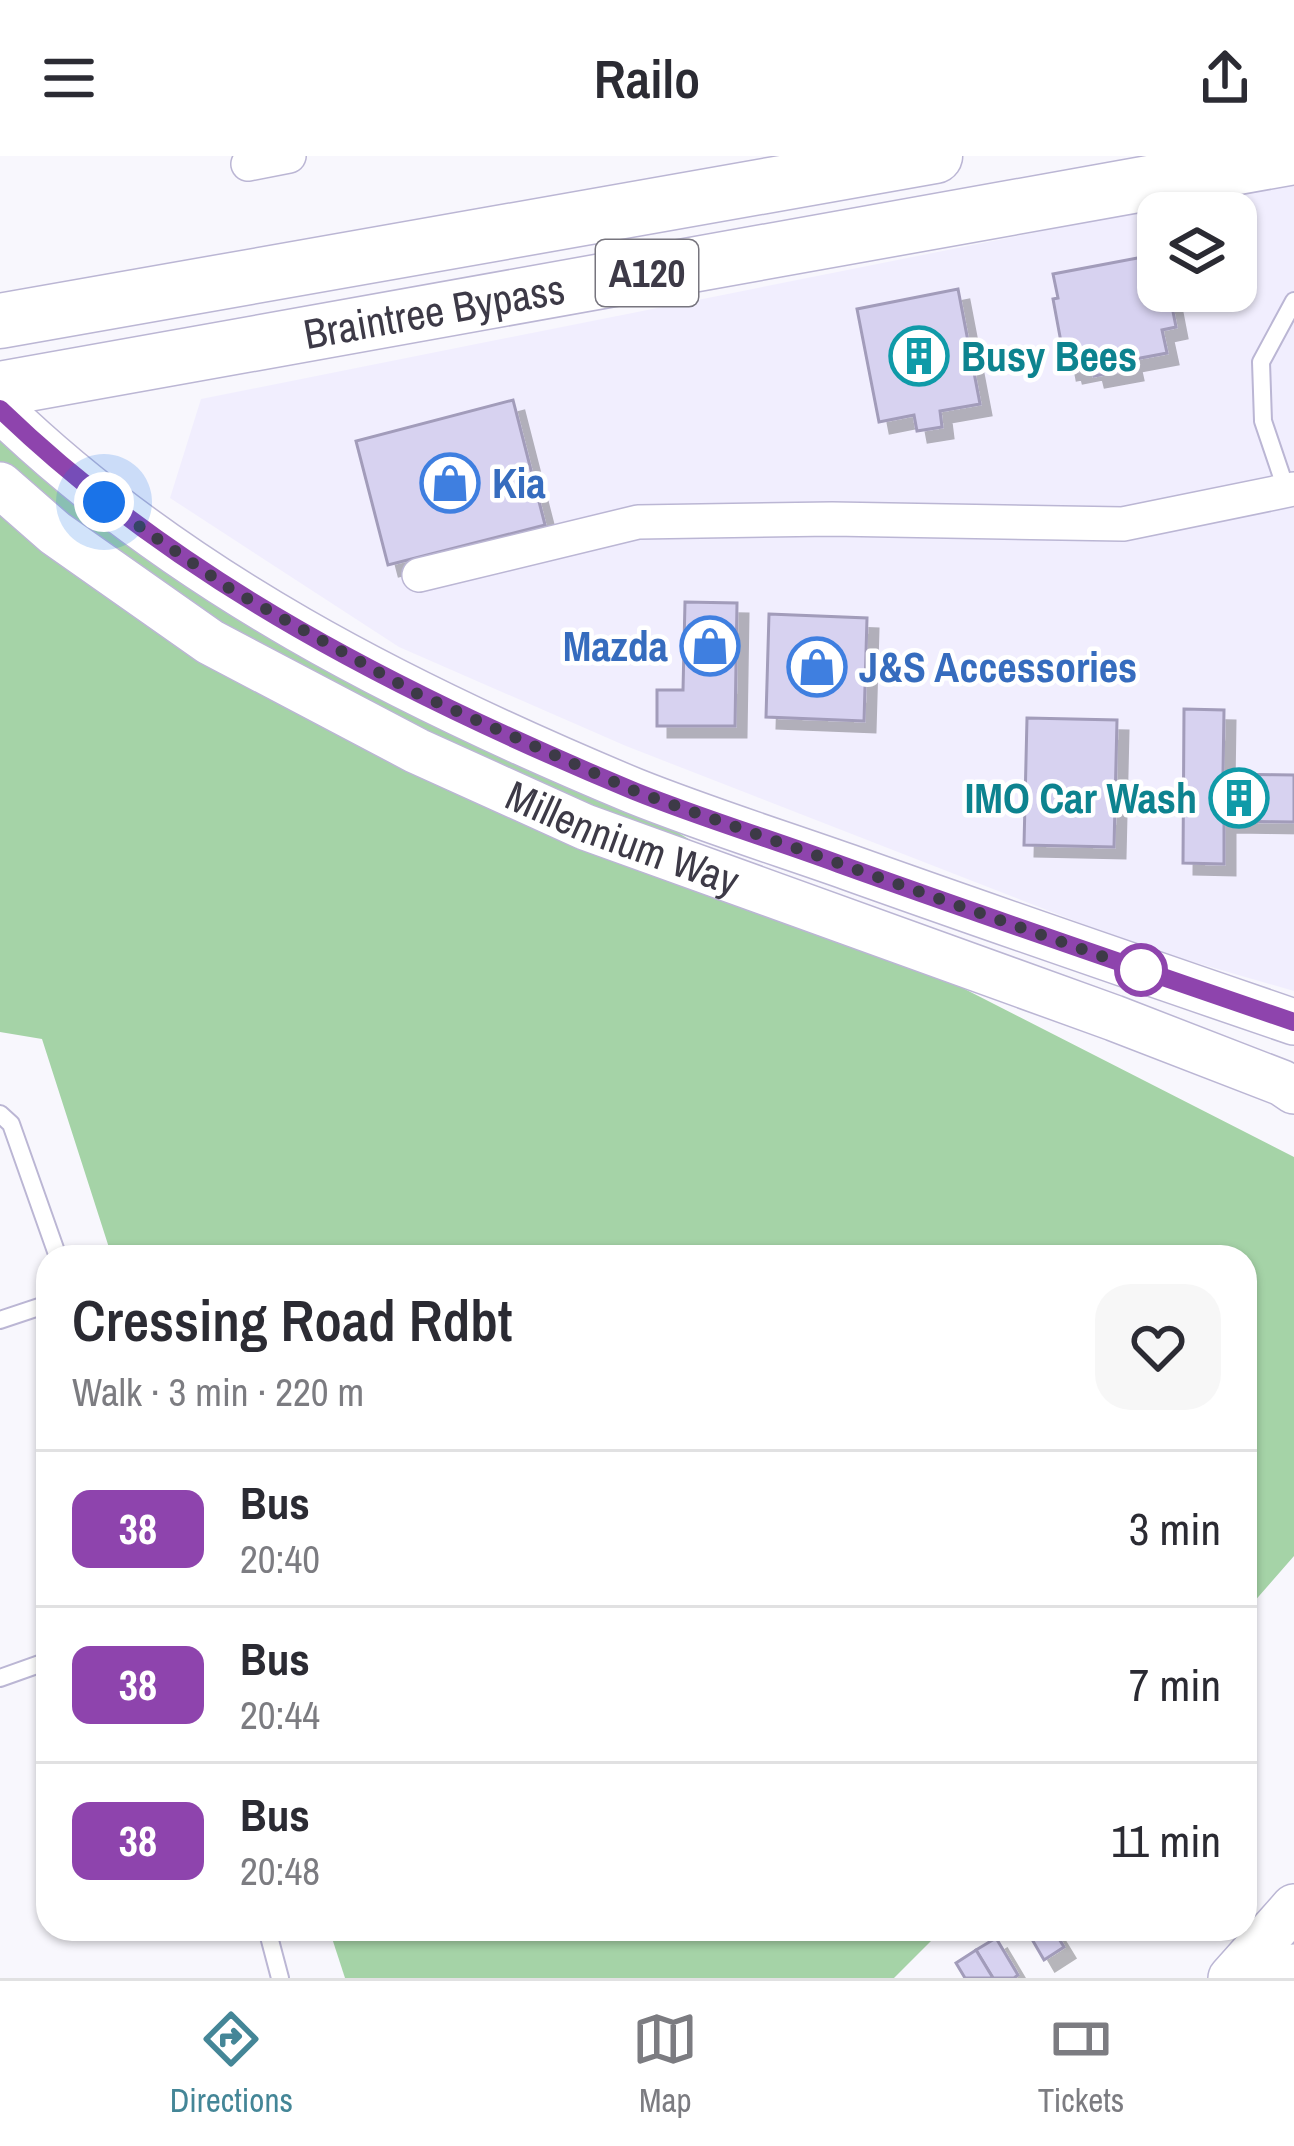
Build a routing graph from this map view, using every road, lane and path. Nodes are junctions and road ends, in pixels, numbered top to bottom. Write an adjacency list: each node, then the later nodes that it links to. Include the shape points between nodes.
1 (290, 156): 4 (street)
2 (935, 156): 6 (highway, Braintree Bypass / A120)
3 (1294, 157): 7 (highway, Braintree Bypass / A120)
4 (248, 164)
5 (1294, 302): 10 (lane, via 1261,362 1263,421)
6 (0, 321)
7 (0, 389)
8 (0, 409): 12 (main road, Millennium Way, via 104,502 232,590 416,693 637,792)
9 (0, 485): 13 (main road, Millennium Way, via 210,642 417,752 585,827)
10 (1290, 489): 11 (street, via 1124,524 638,522)
11 (419, 575)
12 (1294, 1022)
13 (1294, 1091)
14 (0, 1114): 15 (lane, via 11,1124)
15 (54, 1245)
16 (36, 1308): 17 (lane)
17 (0, 1320)
18 (36, 1664): 19 (lane)
19 (0, 1678)
20 (1294, 1907): 24 (main road)
21 (270, 1941): 23 (lane)
22 (1294, 1967): 25 (main road)
23 (280, 1978)
24 (1231, 1978)
25 (1262, 1978)

